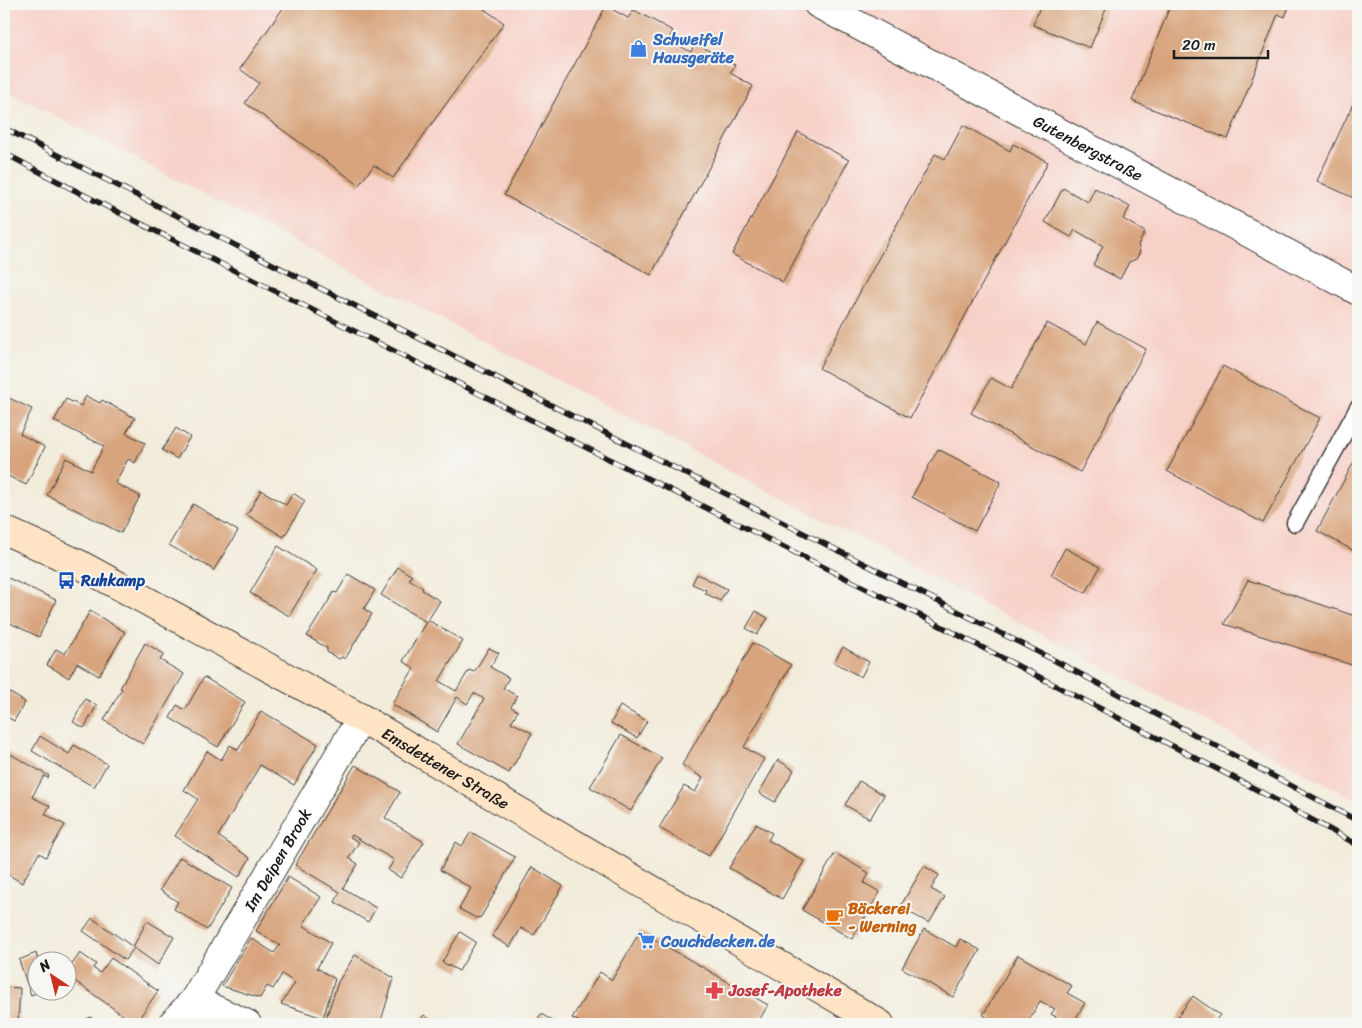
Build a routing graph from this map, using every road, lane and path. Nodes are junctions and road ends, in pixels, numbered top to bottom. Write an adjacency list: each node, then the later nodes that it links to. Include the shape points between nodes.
1 (818, 4): 2 (street, Gutenbergstraße)
2 (1358, 291)
3 (1358, 408): 4 (lane)
4 (1295, 522)
5 (4, 530): 6 (street, Emsdettener Straße, via 79,564)
6 (361, 718): 7 (street, Im Deipen Brook); 10 (street, Emsdettener Straße)
7 (194, 1000): 8 (street, Im Deipen Brook); 9 (street)
8 (172, 1024)
9 (247, 1024)
10 (880, 1024)

